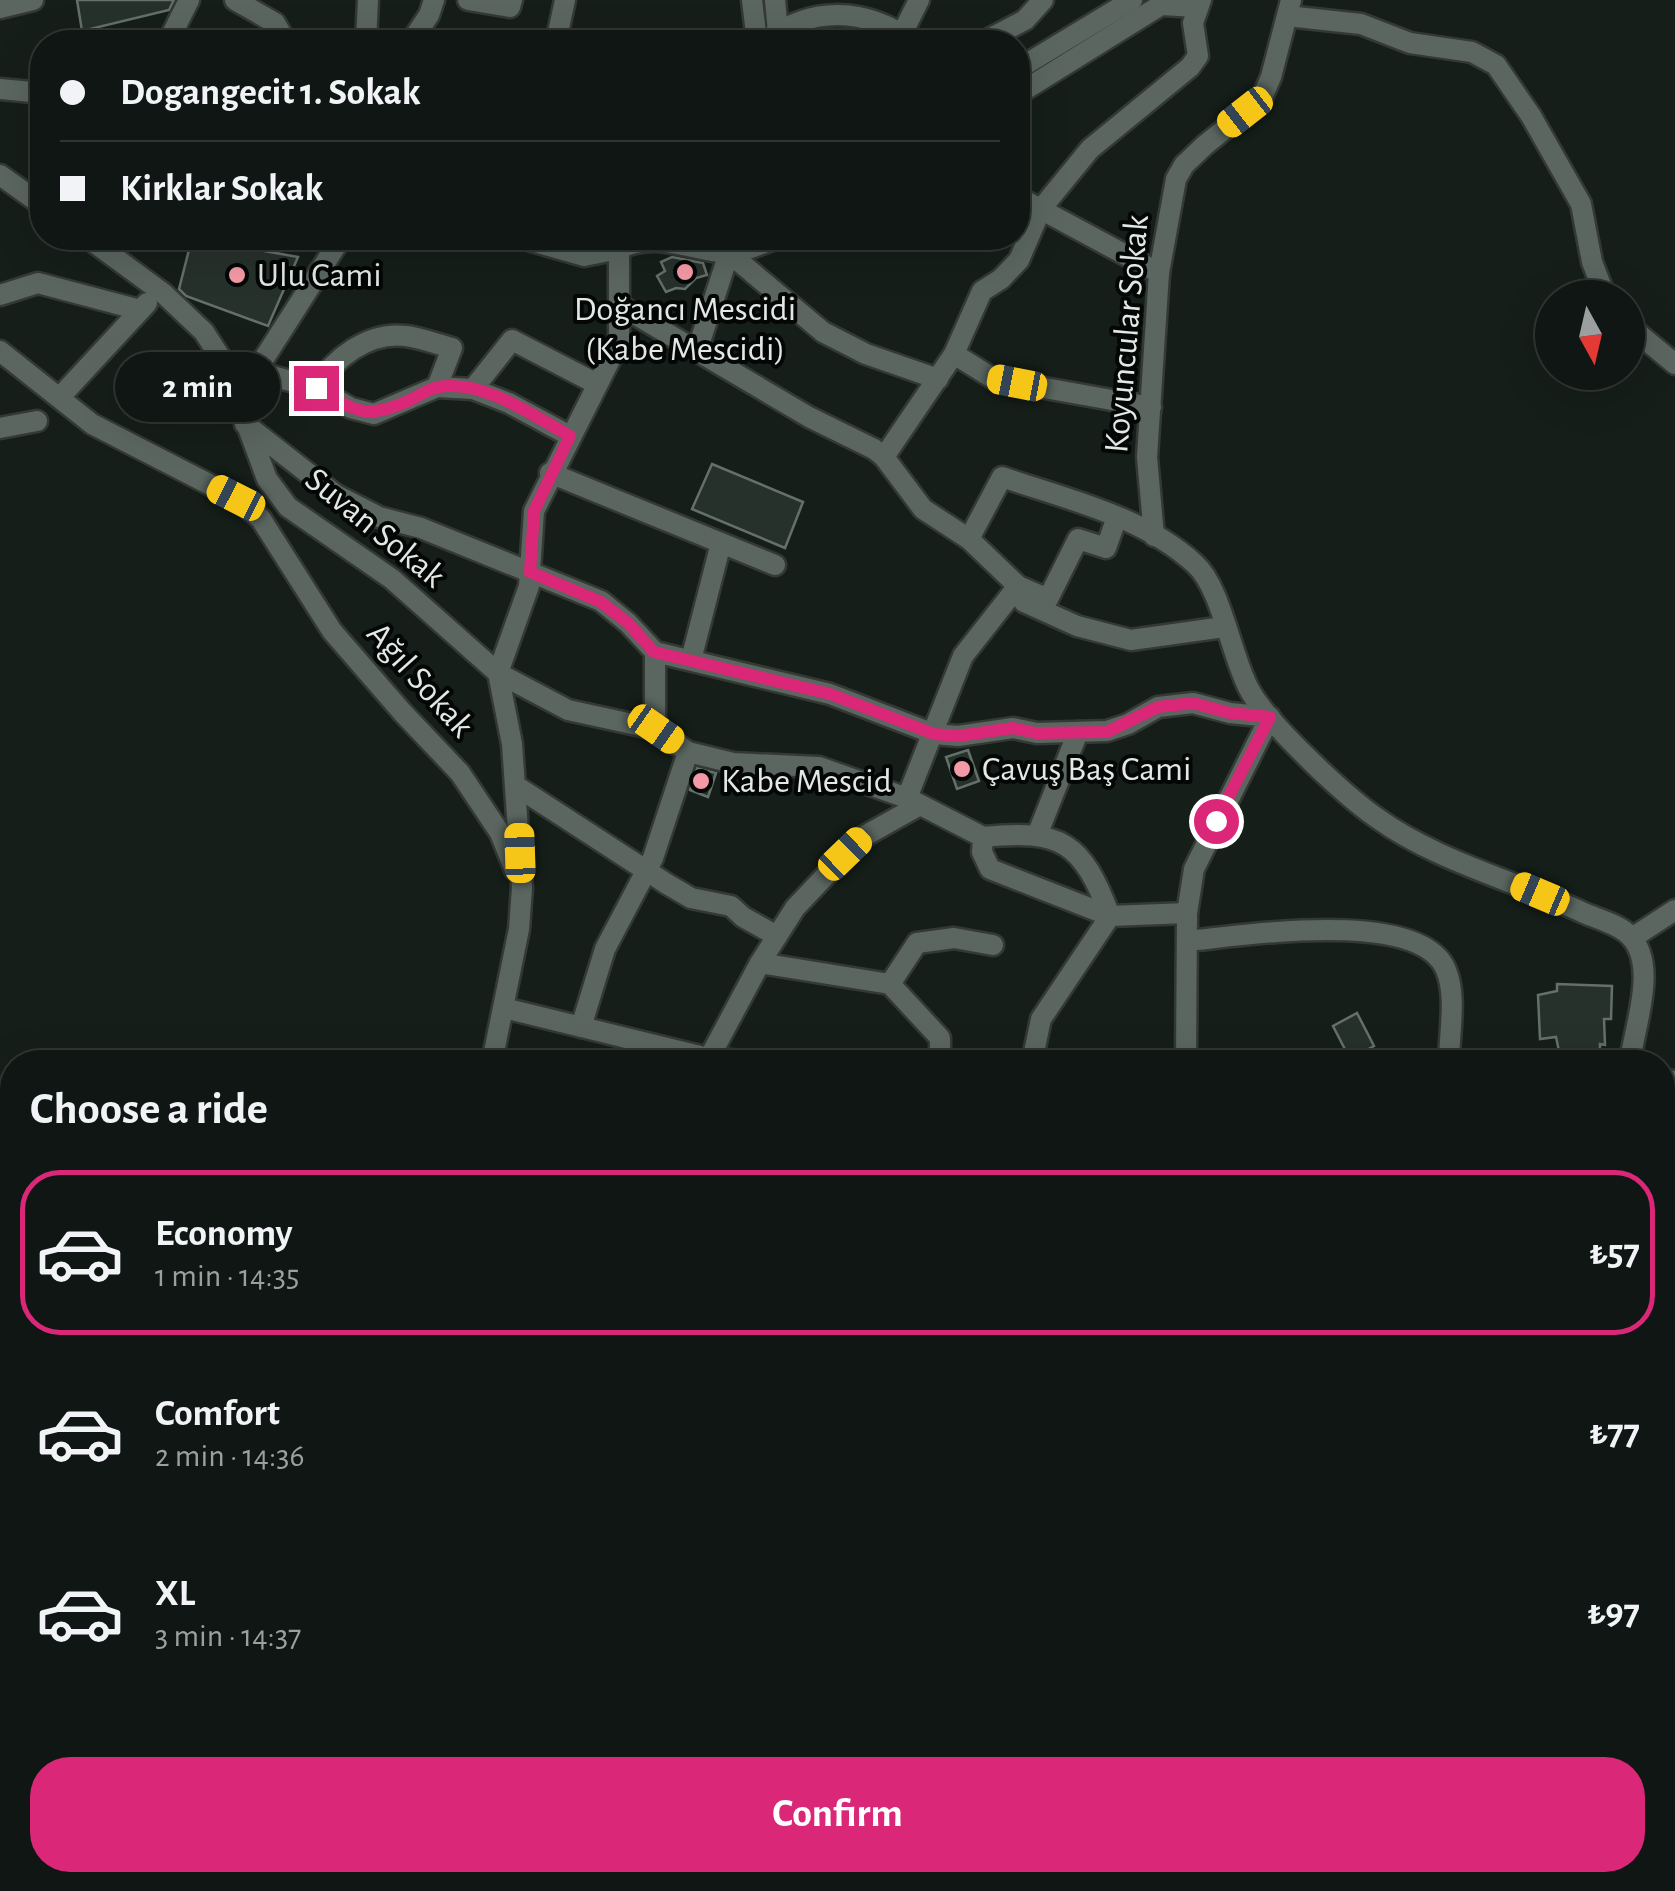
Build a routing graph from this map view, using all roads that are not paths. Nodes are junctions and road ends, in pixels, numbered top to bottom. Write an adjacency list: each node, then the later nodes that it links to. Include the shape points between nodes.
1 (33, 0): 16 (street)
2 (188, 0): 19 (street)
3 (235, 0): 17 (street)
4 (368, 0): 21 (street)
5 (434, 0): 22 (street)
6 (468, 0): 7 (street, via 510,6)
7 (512, 0)
8 (564, 0): 23 (street)
9 (752, 0): 24 (street)
10 (775, 0): 25 (street)
11 (919, 0): 28 (street)
12 (1043, 0): 29 (street)
13 (1132, 0): 30 (street)
14 (1200, 3): 31 (street, via 1161,5); 37 (street, via 1193,23 1198,56 1190,67 1090,149)
15 (855, 7): 26 (street); 27 (street)
16 (0, 8)
17 (266, 8): 20 (street)
18 (1289, 8): 48 (street, Koyuncular Sokak, via 1261,100 1204,145 1176,179); 49 (street, via 1410,43 1472,52 1496,65 1582,204)
19 (174, 30)
20 (279, 30)
21 (367, 30)
22 (419, 30)
23 (558, 30)
24 (763, 30)
25 (768, 30)
26 (790, 30)
27 (894, 30)
28 (910, 30)
29 (1005, 30)
30 (1030, 61)
31 (1030, 87)
32 (0, 89): 33 (street)
33 (30, 91)
34 (0, 175): 35 (street)
35 (30, 196)
36 (1030, 203): 37 (street)
37 (1041, 209): 38 (street); 48 (street)
38 (1030, 234)
39 (104, 250): 50 (street, Suvan Sokak)
40 (333, 250): 60 (street)
41 (563, 250): 42 (street, via 584,256)
42 (615, 250)
43 (620, 250): 52 (street)
44 (713, 250): 47 (street)
45 (741, 250): 47 (street)
46 (1023, 250): 57 (street, via 1002,279 982,291)
47 (729, 254): 56 (street); 61 (street, via 823,332)
48 (1159, 273): 67 (street, Koyuncular Sokak)
49 (1599, 280)
50 (158, 290): 53 (street); 58 (street, Suvan Sokak, via 204,332)
51 (0, 295): 53 (street, via 38,283)
52 (620, 305): 56 (street); 62 (street, via 620,342)
53 (140, 310): 66 (street)
54 (1645, 339): 59 (street)
55 (0, 351): 66 (street)
56 (697, 351): 72 (street)
57 (954, 354): 61 (street); 67 (street, via 994,378)
58 (224, 363): 60 (street); 69 (street, Suvan Sokak)
59 (1675, 364)
60 (256, 371): 64 (street)
61 (938, 379): 72 (street)
62 (597, 384): 65 (street, via 512,340); 71 (street)
63 (438, 387): 64 (street, via 374,414); 64 (street, via 452,348 402,335 365,342 329,366); 65 (street)
64 (316, 388)
65 (473, 390): 71 (street)
66 (60, 397): 76 (street, via 92,424 236,498)
67 (1152, 407): 77 (street, Koyuncular Sokak, via 1147,457)
68 (38, 421): 70 (street)
69 (245, 424): 74 (street, Suvan Sokak); 81 (street, via 350,503)
70 (0, 428)
71 (570, 436): 73 (street)
72 (884, 457): 78 (street, via 923,508)
73 (550, 473): 79 (street); 81 (street, via 534,511)
74 (281, 498): 76 (street); 86 (street, Suvan Sokak, via 392,579)
75 (1117, 517): 77 (street); 78 (street, via 1002,477); 82 (street, via 1106,548 1078,539 1048,599)
76 (261, 520): 97 (street, Ağıl Sokak, via 332,631 460,773 500,833)
77 (1154, 536): 83 (street, via 1206,578)
78 (968, 539): 82 (street)
79 (721, 543): 80 (street); 85 (street)
80 (775, 565)
81 (530, 572): 84 (street, via 601,602); 86 (street)
82 (1014, 590): 83 (street, via 1077,626 1131,640); 90 (street, via 963,656)
83 (1224, 627): 87 (street, via 1251,693)
84 (654, 652): 85 (street); 88 (street)
85 (690, 660): 90 (street, via 830,694)
86 (498, 674): 88 (street, Suvan Sokak, via 568,710); 92 (street)
87 (1270, 717): 89 (street, via 1193,703 1158,707 1107,732); 99 (street, via 1194,869); 102 (street, via 1377,818)
88 (656, 729): 91 (street)
89 (1078, 732): 90 (street); 94 (street)
90 (934, 734): 93 (street)
91 (688, 752): 93 (street, via 732,763 819,767); 96 (street)
92 (516, 786): 96 (street); 97 (street)
93 (912, 802): 95 (street); 101 (street, via 861,838 794,908)
94 (1038, 833): 95 (street); 100 (street, via 1074,850)
95 (983, 837): 100 (street, via 990,869)
96 (647, 871): 101 (street, via 692,898 731,906); 108 (street, via 605,950)
97 (522, 888): 107 (street)
98 (1675, 910): 102 (street)
99 (1188, 913): 100 (street); 103 (street)
100 (1110, 916): 113 (street, via 1041,1019)
101 (777, 936): 105 (street)
102 (1632, 938): 116 (street, via 1645,984)
103 (1187, 941): 114 (street); 115 (street, via 1320,928 1388,933 1426,949 1445,967)
104 (993, 945): 106 (street, via 954,938 918,943)
105 (760, 963): 106 (street); 111 (street)
106 (890, 984): 112 (street, via 940,1038)
107 (504, 1008): 108 (street); 109 (street)
108 (581, 1027): 110 (street)
109 (495, 1050)
110 (669, 1050)
111 (712, 1050)
112 (940, 1050)
113 (1035, 1050)
114 (1186, 1050)
115 (1449, 1050)
116 (1632, 1050)

